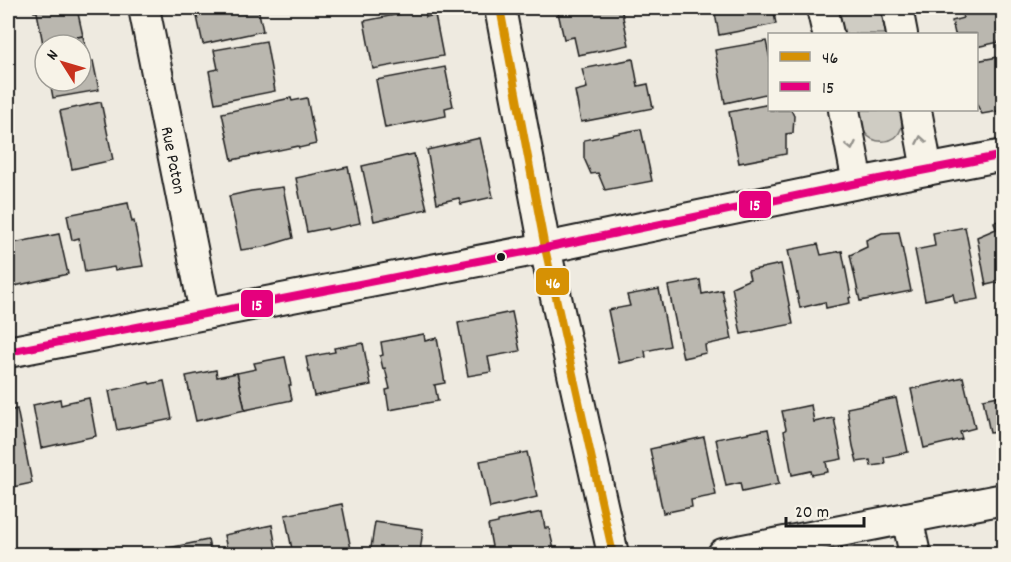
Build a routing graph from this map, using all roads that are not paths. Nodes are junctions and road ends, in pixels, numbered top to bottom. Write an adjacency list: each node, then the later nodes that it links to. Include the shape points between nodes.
1 (144, 8): 13 (street, Rue Paton)
2 (500, 8): 12 (street)
3 (822, 8): 5 (street)
4 (897, 8): 6 (street)
5 (828, 33)
6 (902, 33)
7 (844, 111): 11 (street, one-way to 11)
8 (916, 111): 10 (street, one-way to 8)
9 (1004, 154): 10 (street)
10 (927, 170): 11 (street)
11 (858, 183): 12 (street)
12 (545, 248): 13 (street); 17 (street)
13 (205, 313): 14 (street)
14 (8, 352)
15 (1004, 499): 16 (street)
16 (907, 518): 18 (street); 19 (street)
17 (613, 555)
18 (723, 555)
19 (915, 555)

